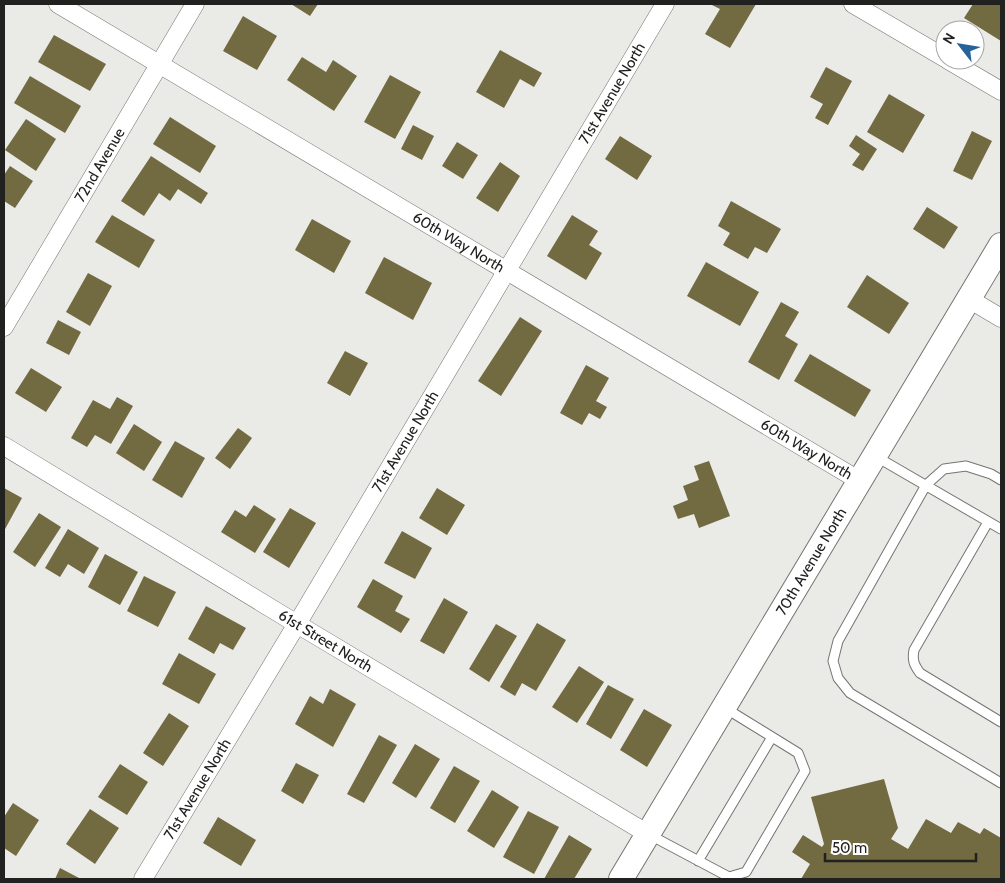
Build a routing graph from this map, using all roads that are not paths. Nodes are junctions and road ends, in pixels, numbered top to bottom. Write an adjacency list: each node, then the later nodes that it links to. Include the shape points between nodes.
1 (58, 4): 6 (street, 60th Way North)
2 (195, 4): 6 (street, 72nd Avenue)
3 (665, 4): 10 (street, 71st Avenue North)
4 (853, 4): 5 (street)
5 (935, 52)
6 (159, 64): 10 (street, 60th Way North); 13 (street, 72nd Avenue)
7 (965, 70): 8 (street)
8 (1001, 91)
9 (1001, 245): 11 (street, 70th Avenue North)
10 (506, 270): 16 (street, 60th Way North); 21 (street, 71st Avenue North)
11 (969, 299): 12 (street); 15 (street, 70th Avenue North)
12 (1001, 318)
13 (4, 327)
14 (4, 446): 21 (street, 61st Street North)
15 (875, 456): 16 (street, 70th Avenue North); 18 (lane)
16 (860, 480): 22 (street, 70th Avenue North)
17 (1001, 480): 18 (lane, via 966,466 944,470)
18 (926, 485): 19 (lane); 25 (lane, via 838,641 833,661 838,678 850,693)
19 (988, 522): 20 (lane); 23 (lane, via 912,658 920,673)
20 (1001, 529)
21 (297, 624): 26 (street, 61st Street North); 28 (street, 71st Avenue North)
22 (724, 707): 24 (lane); 26 (street, 70th Avenue North)
23 (1001, 722)
24 (772, 737): 27 (lane); 27 (lane, via 798,752 805,771 746,872 729,877)
25 (1001, 783)
26 (648, 834): 27 (lane); 29 (street, 70th Avenue North)
27 (698, 861)
28 (143, 879)
29 (621, 879)

